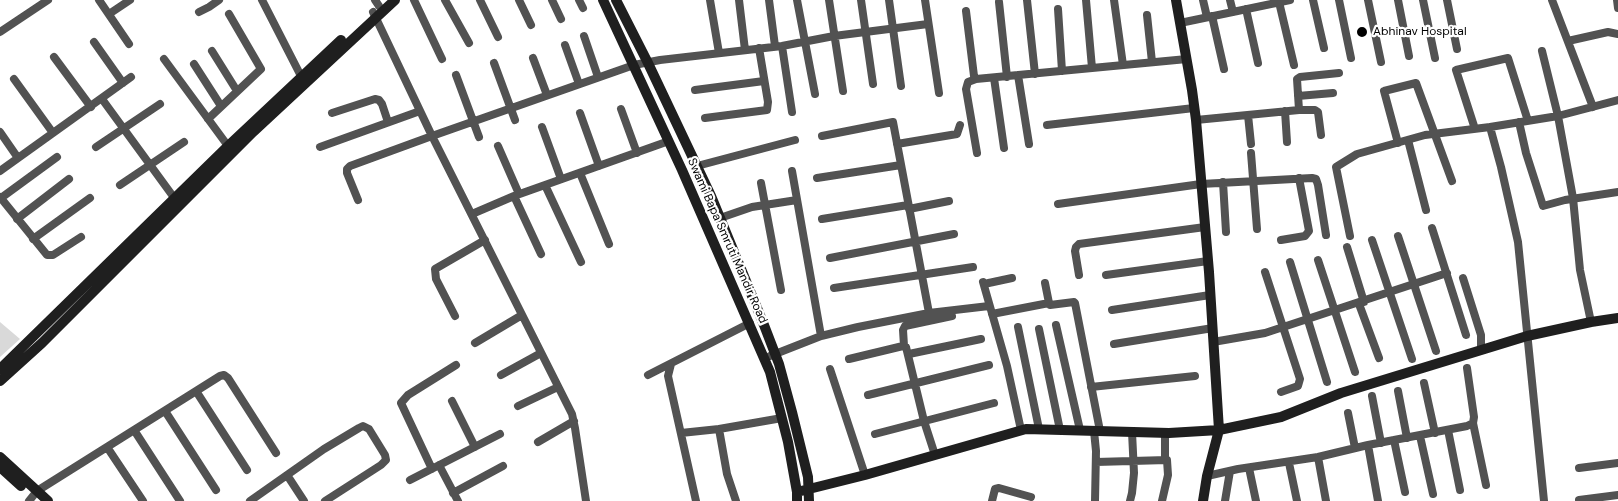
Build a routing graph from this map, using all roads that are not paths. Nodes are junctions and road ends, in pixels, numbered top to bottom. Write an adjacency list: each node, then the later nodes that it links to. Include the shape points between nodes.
1 (48, 0): 55 (street)
2 (99, 0): 46 (street)
3 (130, 0): 46 (street)
4 (262, 0): 105 (street)
5 (395, 0): 39 (street)
6 (414, 0): 81 (street)
7 (445, 0): 64 (street)
8 (480, 0): 60 (street)
9 (520, 0): 53 (street)
10 (552, 0): 50 (street)
11 (603, 0): 89 (street, Swami Bapa Smruti Mandir Road)
12 (616, 0): 83 (street)
13 (710, 0): 74 (street)
14 (739, 0): 71 (street)
15 (769, 0): 67 (street)
16 (797, 0): 63 (street)
17 (828, 0): 59 (street)
18 (861, 0): 56 (street)
19 (889, 0): 54 (street)
20 (925, 0): 52 (street)
21 (1027, 0): 96 (street)
22 (1086, 0): 92 (street)
23 (1114, 0): 90 (street)
24 (1176, 0): 51 (street)
25 (1203, 0): 49 (street)
26 (1230, 0): 45 (street)
27 (1313, 0): 69 (street)
28 (1338, 0): 78 (street)
29 (1368, 0): 85 (street)
30 (1398, 0): 75 (street)
31 (1423, 0): 79 (street)
32 (1447, 0): 70 (street)
33 (1552, 0): 61 (street)
34 (1617, 0): 40 (street)
35 (1285, 1): 38 (street); 91 (street)
36 (999, 2): 100 (street)
37 (218, 3): 44 (street)
38 (1258, 3): 42 (street)
39 (377, 7): 105 (street); 129 (street)
40 (1618, 8)
41 (1058, 9): 94 (street)
42 (1246, 9): 45 (street); 87 (street)
43 (966, 10): 104 (street)
44 (199, 12)
45 (1233, 12): 49 (street)
46 (109, 14): 65 (street)
47 (229, 14): 113 (street, via 260,68)
48 (1148, 15): 84 (street)
49 (1210, 17): 51 (street); 93 (street)
50 (561, 19)
51 (1180, 23): 82 (street)
52 (928, 24): 54 (street); 114 (street)
53 (531, 25)
54 (893, 28): 56 (street); 110 (street)
55 (0, 32)
56 (866, 32): 59 (street); 109 (street)
57 (1618, 34): 61 (street, via 1608,32)
58 (584, 36): 101 (street)
59 (834, 36): 63 (street); 112 (street)
60 (498, 37)
61 (1568, 41): 124 (street)
62 (94, 42): 107 (street)
63 (805, 42): 67 (street); 116 (street)
64 (469, 43)
65 (129, 44)
66 (565, 45): 108 (street)
67 (779, 46): 68 (street); 132 (street)
68 (759, 48): 71 (street); 106 (street)
69 (1324, 48)
70 (1457, 49)
71 (745, 50): 74 (street)
72 (212, 51): 113 (street)
73 (1542, 51): 135 (street)
74 (719, 53): 83 (street)
75 (1409, 56)
76 (54, 57): 122 (street)
77 (533, 58): 117 (street)
78 (1352, 58)
79 (1435, 58)
80 (164, 59): 136 (street)
81 (442, 59)
82 (1187, 59): 84 (street); 126 (street)
83 (647, 62): 89 (street); 177 (street)
84 (1152, 62): 90 (street)
85 (1382, 62)
86 (494, 63): 125 (street)
87 (1258, 63)
88 (194, 64): 123 (street)
89 (634, 65): 101 (street); 159 (street, Swami Bapa Smruti Mandir Road)
90 (1123, 65): 92 (street)
91 (1294, 65)
92 (1092, 68): 94 (street)
93 (1224, 69)
94 (1062, 71): 96 (street)
95 (1339, 73): 118 (street, via 1300,77 1297,79)
96 (1035, 74): 98 (street)
97 (456, 75): 140 (street)
98 (1018, 76): 100 (street); 164 (street)
99 (131, 77): 107 (street)
100 (1007, 77): 102 (street)
101 (598, 78): 108 (street)
102 (994, 78): 104 (street); 169 (street)
103 (14, 79): 151 (street)
104 (976, 79): 171 (street, via 968,82 966,88)
105 (303, 80): 165 (street); 290 (street, via 42,343)
106 (764, 81): 111 (street); 137 (street, via 767,110)
107 (123, 83): 119 (street)
108 (579, 84): 117 (street)
109 (873, 84)
110 (901, 86)
111 (695, 90)
112 (842, 90)
113 (237, 91): 123 (street)
114 (939, 93)
115 (1333, 93): 118 (street)
116 (815, 94)
117 (547, 95): 125 (street)
118 (1298, 96): 128 (street)
119 (102, 99): 122 (street); 148 (street)
120 (1618, 100): 124 (street)
121 (160, 104): 148 (street)
122 (91, 106): 151 (street)
123 (221, 106): 136 (street)
124 (1593, 107): 135 (street)
125 (511, 108): 138 (street); 140 (street)
126 (1194, 108): 139 (street); 145 (street)
127 (621, 109): 170 (street)
128 (1299, 110): 130 (street); 153 (street, via 1318,112)
129 (420, 111): 142 (street); 154 (street)
130 (1285, 111): 134 (street); 161 (street)
131 (332, 112): 142 (street, via 375,98 380,100)
132 (792, 112)
133 (580, 114): 176 (street)
134 (1248, 115): 139 (street); 185 (street)
135 (1558, 116): 141 (street); 196 (street)
136 (208, 118): 165 (street)
137 (705, 118)
138 (515, 120)
139 (1196, 120): 190 (street)
140 (473, 121): 154 (street); 156 (street)
141 (1528, 121): 143 (street); 149 (street, via 1508,58 1456,70)
142 (388, 122): 168 (street)
143 (1519, 122): 147 (street); 196 (street, via 1543,206)
144 (960, 124): 163 (street, via 957,134)
145 (1047, 125)
146 (542, 127): 184 (street)
147 (1490, 127): 149 (street); 265 (street, via 1518,242)
148 (123, 128): 167 (street); 174 (street)
149 (1475, 129): 152 (street)
150 (0, 132): 173 (street)
151 (53, 133): 173 (street)
152 (1434, 134): 158 (street); 162 (street, via 1416,83 1384,91); 186 (street)
153 (1321, 135)
154 (432, 136): 198 (street, via 350,166 347,173); 205 (street)
155 (822, 136): 163 (street, via 893,122)
156 (479, 137)
157 (795, 140): 177 (street)
158 (1408, 140): 162 (street); 204 (street)
159 (669, 141): 170 (street); 257 (street, Swami Bapa Smruti Mandir Road)
160 (184, 142): 174 (street)
161 (1287, 142)
162 (1398, 143): 215 (street, via 1357,154 1336,167)
163 (897, 144): 175 (street)
164 (1029, 144)
165 (228, 146): 197 (street)
166 (498, 146): 193 (street)
167 (96, 147)
168 (320, 147)
169 (1004, 148)
170 (637, 153): 176 (street)
171 (978, 153)
172 (57, 157): 194 (street)
173 (18, 158): 178 (street)
174 (149, 164): 189 (street); 197 (street)
175 (901, 164): 181 (street); 203 (street)
176 (599, 166): 180 (street)
177 (697, 166): 206 (street)
178 (0, 170)
179 (792, 171): 199 (street)
180 (580, 173): 184 (street); 223 (street)
181 (817, 178)
182 (1299, 178): 185 (street); 214 (street, via 1312,178 1317,182); 220 (street, via 1309,231 1304,236)
183 (69, 179): 207 (street)
184 (561, 179): 191 (street)
185 (1253, 180): 187 (street); 211 (street)
186 (1452, 181)
187 (1223, 182): 190 (street); 212 (street)
188 (761, 183): 201 (street)
189 (120, 184)
190 (1201, 184): 202 (street); 209 (street)
191 (545, 185): 193 (street); 229 (street)
192 (1618, 192): 196 (street)
193 (517, 195): 205 (street); 225 (street)
194 (0, 198): 207 (street)
195 (90, 198): 218 (street)
196 (1573, 198): 256 (street, via 1580,270)
197 (175, 199): 284 (street)
198 (358, 200)
199 (797, 200): 201 (street); 264 (street)
200 (949, 202): 203 (street)
201 (765, 204): 206 (street); 242 (street)
202 (1058, 204)
203 (909, 207): 208 (street); 222 (street)
204 (1426, 210)
205 (472, 214): 219 (street)
206 (720, 218): 275 (street)
207 (17, 219): 218 (street)
208 (822, 219)
209 (1205, 226): 228 (street); 235 (street, via 1079,244 1075,248)
210 (1432, 228): 233 (street)
211 (1257, 229)
212 (1226, 232)
213 (954, 234): 222 (street)
214 (1326, 235)
215 (1350, 236)
216 (1398, 236): 240 (street)
217 (81, 237): 218 (street, via 53,256 47,255)
218 (33, 239)
219 (485, 240): 251 (street); 252 (street, via 435,269 436,280)
220 (1281, 240)
221 (1372, 240): 243 (street)
222 (915, 241): 226 (street); 234 (street)
223 (610, 244)
224 (1347, 247): 246 (street)
225 (540, 254)
226 (830, 258)
227 (1318, 260): 249 (street)
228 (1208, 261): 236 (street); 244 (street)
229 (581, 262)
230 (1290, 262): 254 (street)
231 (973, 267): 234 (street)
232 (1265, 272): 259 (street)
233 (1447, 273): 240 (street); 263 (street)
234 (922, 275): 241 (street); 250 (street)
235 (1079, 275)
236 (1106, 275)
237 (1012, 278): 247 (street, via 983,283)
238 (1463, 278): 271 (street, via 1481,335)
239 (1045, 283): 245 (street)
240 (1414, 285): 243 (street); 272 (street)
241 (834, 288)
242 (781, 290)
243 (1390, 293): 246 (street); 279 (street)
244 (1210, 295): 248 (street); 261 (street)
245 (1048, 303): 247 (street); 295 (street, via 1074,302 1076,305)
246 (1361, 303): 249 (street); 277 (street)
247 (990, 310): 250 (street); 313 (street)
248 (1112, 310)
249 (1334, 310): 254 (street); 286 (street)
250 (929, 313): 264 (street)
251 (522, 315): 268 (street); 273 (street)
252 (455, 316)
253 (952, 316): 270 (street, via 905,326)
254 (1307, 318): 259 (street); 292 (street)
255 (1618, 318): 256 (street)
256 (1590, 322): 265 (street)
257 (750, 323): 276 (street, Swami Bapa Smruti Mandir Road); 280 (street)
258 (1056, 325): 315 (street)
259 (1284, 326): 267 (street, via 1265,333); 298 (street, via 1300,382 1298,386)
260 (1018, 327): 311 (street)
261 (1213, 328): 267 (street); 269 (street)
262 (1039, 329): 314 (street)
263 (1466, 335)
264 (821, 336): 275 (street)
265 (1526, 336): 271 (street); 387 (street)
266 (981, 339): 274 (street)
267 (1213, 342): 316 (street)
268 (475, 344)
269 (1114, 344)
270 (904, 346): 274 (street); 278 (street)
271 (1481, 350): 316 (street, via 1340,393 1281,417)
272 (1436, 351)
273 (541, 353): 287 (street); 294 (street)
274 (909, 354): 291 (street)
275 (775, 355): 276 (street); 355 (street)
276 (764, 358): 306 (street, Swami Bapa Smruti Mandir Road)
277 (1379, 358)
278 (849, 359)
279 (1412, 359)
280 (671, 364): 288 (street); 319 (street, via 668,376)
281 (456, 365): 345 (street, via 401,403)
282 (989, 365): 291 (street)
283 (1467, 368): 309 (street)
284 (0, 369)
285 (830, 369): 351 (street)
286 (1355, 372)
287 (501, 374)
288 (648, 375)
289 (1195, 376): 295 (street)
290 (0, 381)
291 (915, 382): 299 (street); 308 (street)
292 (1326, 382)
293 (1424, 384): 322 (street)
294 (558, 387): 303 (street); 307 (street)
295 (1091, 387): 318 (street)
296 (196, 391): 304 (street); 334 (street, via 220,376 228,378); 348 (street)
297 (1398, 391): 326 (street)
298 (1281, 392)
299 (868, 395)
300 (1372, 396): 329 (street)
301 (452, 401): 332 (street)
302 (994, 403): 308 (street)
303 (518, 406)
304 (165, 411): 312 (street); 356 (street)
305 (1348, 413): 333 (street)
306 (782, 418): 310 (street); 363 (street, Swami Bapa Smruti Mandir Road)
307 (574, 421): 328 (street); 373 (street)
308 (924, 421): 324 (street); 335 (street)
309 (1473, 422): 317 (street); 354 (street)
310 (719, 429): 319 (street); 375 (street, via 727,474)
311 (1039, 429): 313 (street); 314 (street)
312 (134, 430): 331 (street); 368 (street)
313 (1021, 430): 335 (street)
314 (1060, 430): 315 (street)
315 (1080, 430): 318 (street)
316 (1219, 430): 321 (street); 352 (street)
317 (1448, 430): 322 (street); 357 (street)
318 (1097, 431): 320 (street); 340 (street)
319 (681, 432): 374 (street)
320 (1132, 432): 321 (street); 339 (street)
321 (1165, 433): 338 (street)
322 (1435, 433): 325 (street)
323 (500, 434): 332 (street)
324 (875, 434)
325 (1420, 436): 326 (street); 360 (street)
326 (1407, 438): 327 (street)
327 (1394, 440): 329 (street); 358 (street)
328 (538, 442)
329 (1381, 443): 330 (street)
330 (1368, 445): 333 (street); 386 (street)
331 (107, 447): 362 (street); 367 (street)
332 (475, 447): 345 (street)
333 (1355, 448): 337 (street)
334 (276, 453)
335 (935, 455): 351 (street)
336 (0, 457): 362 (street)
337 (1318, 457): 341 (street); 385 (street)
338 (1165, 459): 339 (street); 380 (street, via 1168,468)
339 (1134, 460): 340 (street); 379 (street)
340 (1096, 462): 378 (street)
341 (1289, 463): 346 (street); 384 (street)
342 (1618, 463): 347 (street)
343 (503, 466): 359 (street)
344 (0, 467): 362 (street)
345 (435, 467): 353 (street); 359 (street)
346 (1249, 468): 349 (street); 383 (street)
347 (1579, 468)
348 (247, 470)
349 (1230, 471): 352 (street); 382 (street)
350 (287, 475): 369 (street); 370 (street); 371 (street, via 359,428 369,429 386,460)
351 (865, 475): 355 (street)
352 (1207, 476): 381 (street)
353 (410, 480)
354 (1486, 485)
355 (809, 489): 363 (street); 376 (street)
356 (216, 490)
357 (1460, 490)
358 (1405, 492)
359 (454, 493): 372 (street)
360 (1433, 494)
361 (1618, 494): 365 (street)
362 (35, 497): 366 (street)
363 (797, 497)
364 (1032, 497): 377 (street, via 999,488 995,490)
365 (1579, 500)
366 (48, 501)
367 (143, 501)
368 (180, 501)
369 (250, 501)
370 (304, 501)
371 (325, 501)
372 (458, 501)
373 (586, 501)
374 (696, 501)
375 (736, 501)
376 (809, 501)
377 (992, 501)
378 (1095, 501)
379 (1130, 501)
380 (1162, 501)
381 (1203, 501)
382 (1225, 501)
383 (1256, 501)
384 (1297, 501)
385 (1326, 501)
386 (1378, 501)
387 (1544, 501)

